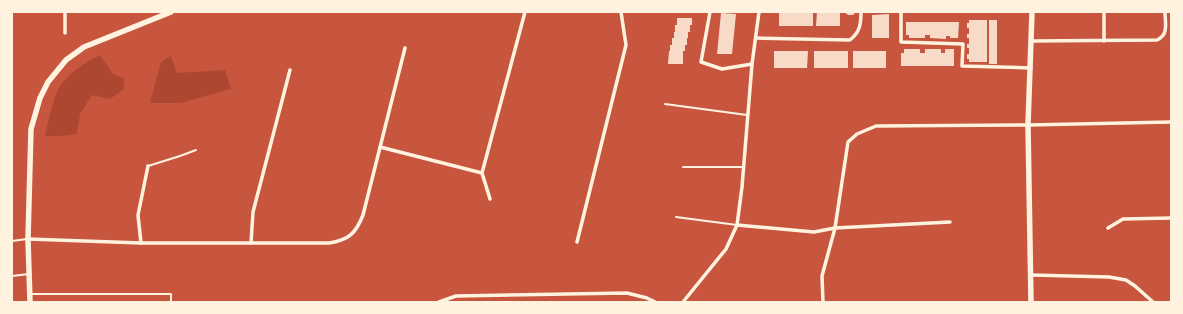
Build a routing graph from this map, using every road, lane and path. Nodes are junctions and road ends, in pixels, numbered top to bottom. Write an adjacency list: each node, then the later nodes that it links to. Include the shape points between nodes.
1 (65, 12): 12 (street)
2 (171, 12): 37 (main road, via 84,47 66,60 48,82 40,98 31,129)
3 (525, 12): 29 (street)
4 (621, 12): 40 (street, via 626,45)
5 (710, 12): 17 (street, via 701,62 722,68)
6 (759, 12): 13 (street)
7 (861, 12): 13 (street, via 861,25 856,36 850,40)
8 (901, 12): 18 (street, via 901,42 963,44 962,66)
9 (1032, 12): 14 (main road)
10 (1104, 12): 15 (street)
11 (1165, 12): 15 (street, via 1165,34 1162,38)
12 (65, 33)
13 (756, 38): 17 (street)
14 (1031, 41): 15 (street); 18 (main road)
15 (1104, 41)
16 (405, 48): 24 (street)
17 (752, 64): 21 (street)
18 (1030, 68): 23 (main road)
19 (290, 70): 41 (street, via 253,212)
20 (665, 104): 21 (lane)
21 (748, 115): 27 (street)
22 (1171, 122): 23 (street)
23 (1028, 125): 35 (street, via 876,126 857,134 848,142); 43 (main road)
24 (380, 147): 29 (street); 41 (street, via 363,215 353,233 345,239 329,243)
25 (196, 150): 26 (lane)
26 (148, 166): 39 (street, via 138,215)
27 (744, 166): 28 (lane); 34 (street)
28 (683, 167)
29 (482, 174): 30 (street)
30 (490, 200)
31 (676, 217): 34 (lane)
32 (1171, 218): 36 (street, via 1123,219)
33 (950, 222): 35 (street)
34 (737, 225): 35 (street, via 814,232); 50 (street, via 726,249)
35 (835, 228): 51 (street, via 822,276)
36 (1108, 228)
37 (28, 239): 38 (lane); 39 (street); 42 (main road)
38 (12, 241)
39 (141, 242): 41 (street)
40 (577, 242)
41 (252, 243)
42 (29, 274): 44 (lane); 45 (main road)
43 (1031, 275): 52 (main road); 53 (street, via 1109,277 1126,280)
44 (12, 276)
45 (30, 294): 46 (main road); 47 (lane, via 172,294)
46 (30, 302)
47 (171, 302)
48 (438, 302): 49 (street, via 456,296 627,293)
49 (655, 302)
50 (683, 302)
51 (823, 302)
52 (1031, 302)
53 (1153, 302)

